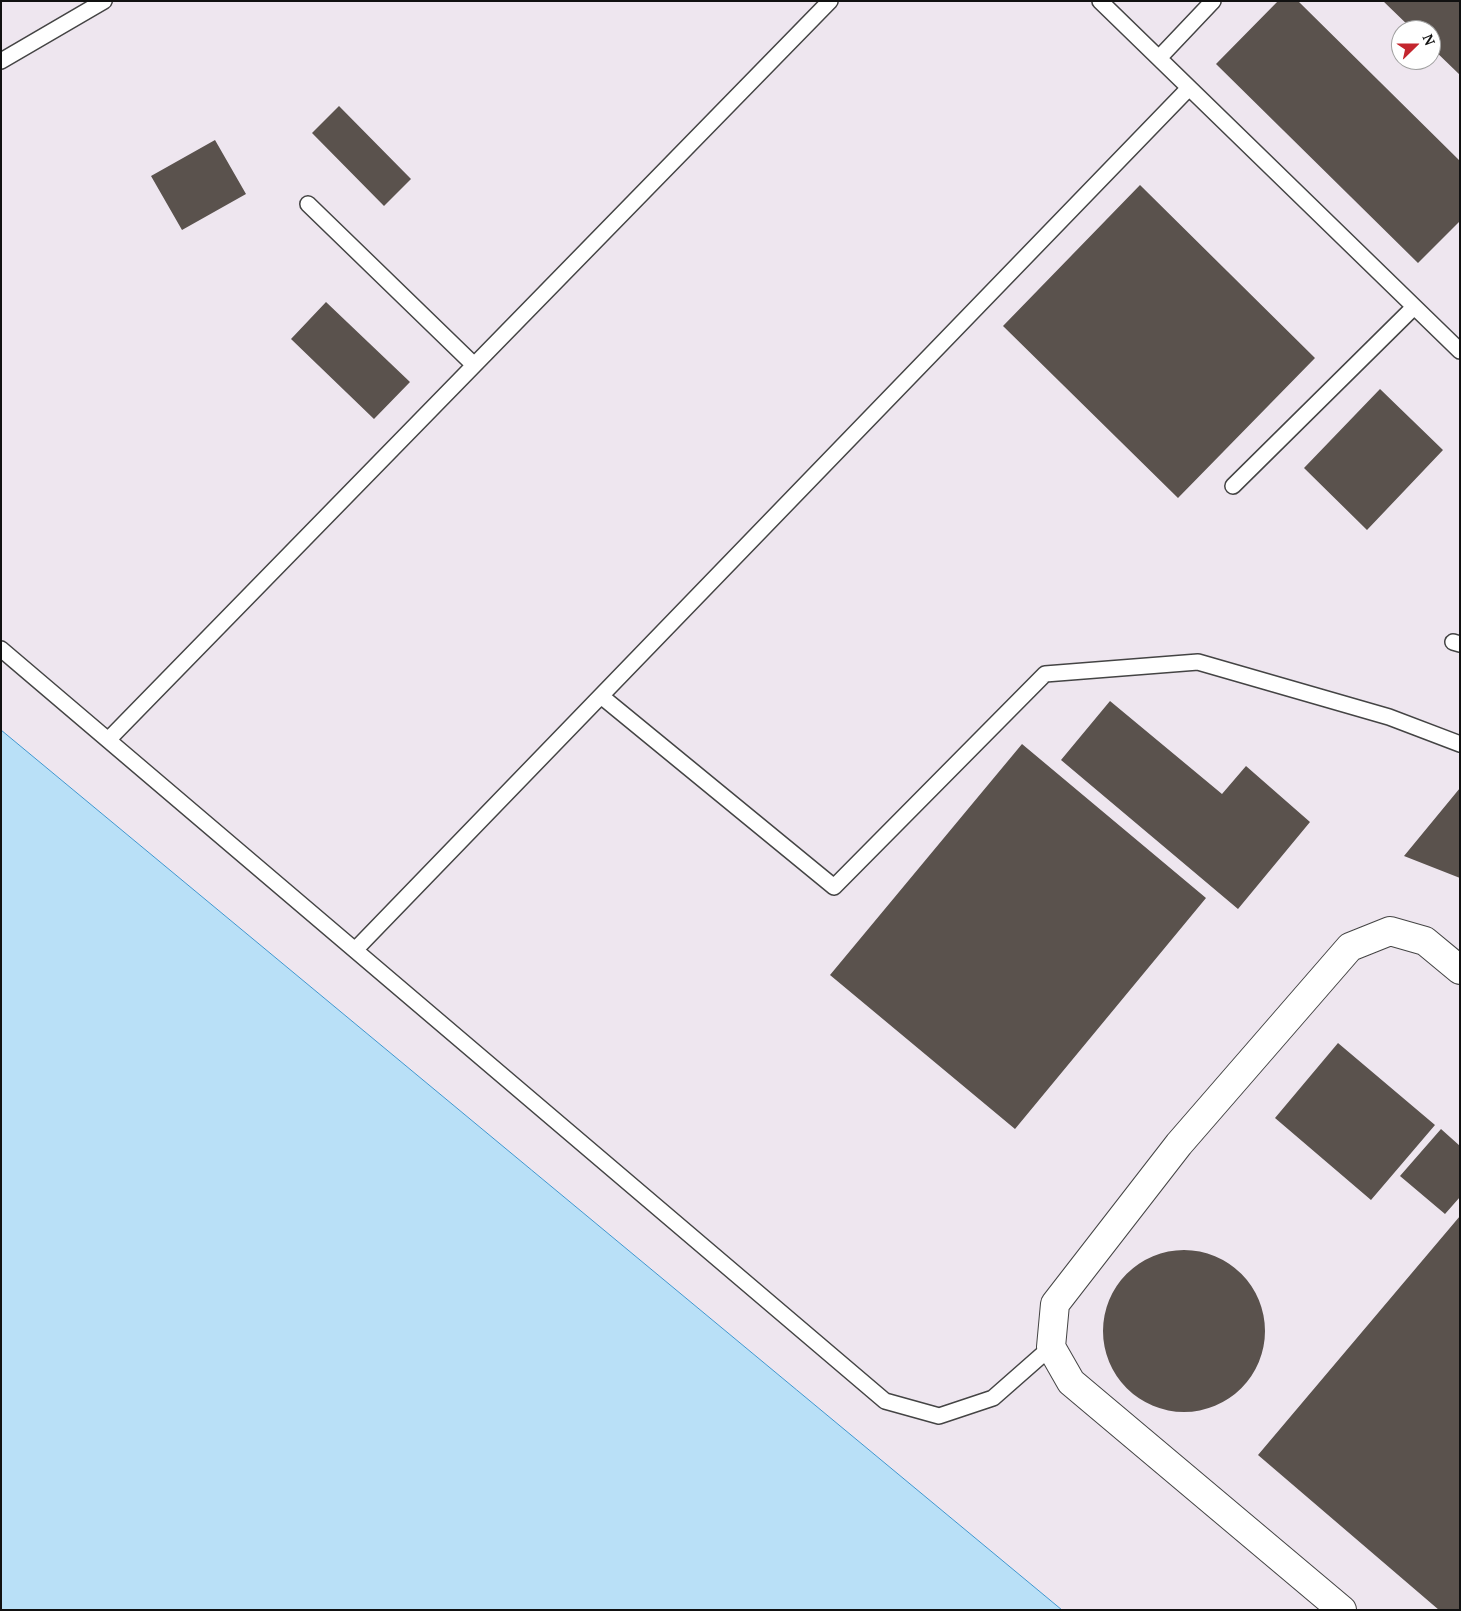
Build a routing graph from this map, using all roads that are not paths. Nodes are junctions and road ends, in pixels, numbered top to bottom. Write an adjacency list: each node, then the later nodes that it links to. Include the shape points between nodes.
1 (830, 1): 11 (lane)
2 (1100, 1): 5 (lane)
3 (1213, 1): 5 (lane)
4 (97, 3): 6 (lane)
5 (1159, 58): 7 (lane)
6 (1, 61)
7 (1188, 89): 9 (lane); 14 (lane)
8 (308, 204): 11 (lane)
9 (1414, 307): 10 (lane); 12 (lane)
10 (1460, 351)
11 (474, 365): 15 (lane)
12 (1233, 486)
13 (1, 649): 15 (lane)
14 (602, 696): 16 (lane, via 834,887 1045,674 1198,662 1389,717); 17 (lane)
15 (108, 740): 17 (lane)
16 (1460, 744)
17 (355, 950): 19 (lane, via 885,1401 939,1416 993,1398)
18 (1460, 970): 19 (street, via 1425,941 1390,931 1350,947 1179,1144 1055,1304)
19 (1051, 1347): 20 (street, via 1071,1382)
20 (1342, 1610)

